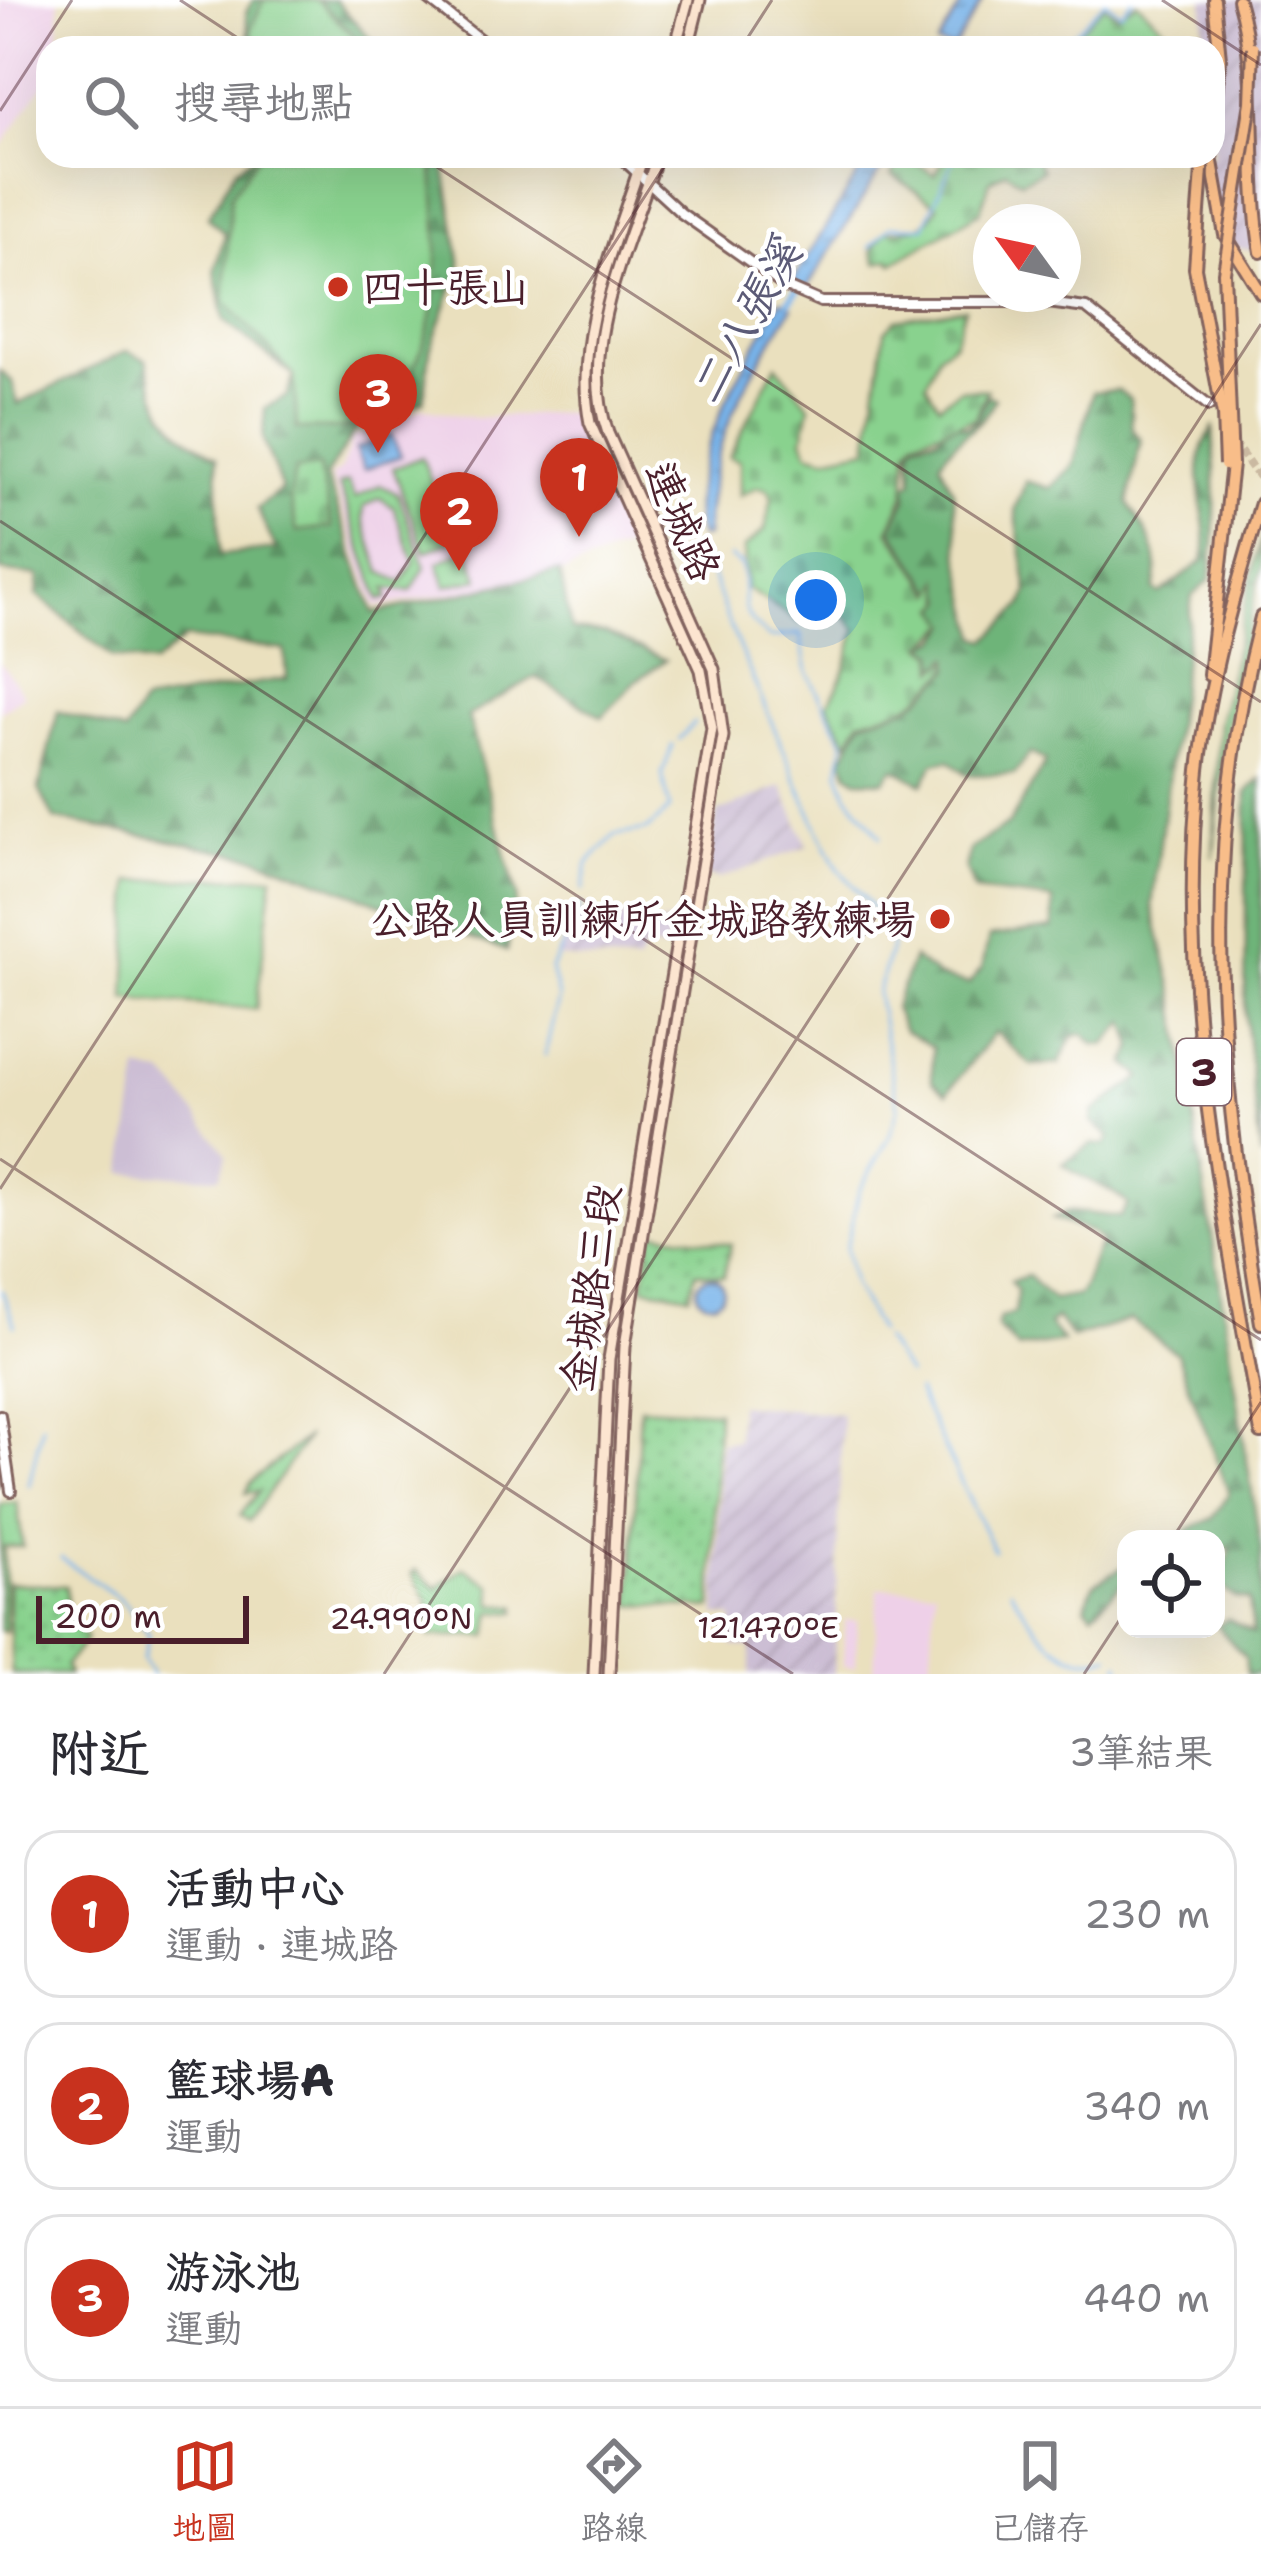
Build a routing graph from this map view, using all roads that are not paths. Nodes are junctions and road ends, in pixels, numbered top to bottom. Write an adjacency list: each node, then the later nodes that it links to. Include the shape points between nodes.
1 (429, 0): 6 (street)
2 (688, 0): 7 (main road)
3 (700, 0): 8 (main road)
4 (1214, 0): 9 (highway)
5 (1238, 0): 10 (highway)
6 (475, 36)
7 (678, 36)
8 (691, 36)
9 (1221, 36)
10 (1253, 46): 18 (highway, bridge, via 1260,68 1254,191); 21 (highway, bridge, via 1224,272)
11 (634, 168): 16 (street)
12 (639, 168): 16 (main road, 連城路)
13 (653, 168): 17 (main road, 連城路)
14 (1207, 168): 21 (highway, bridge, via 1195,268)
15 (1210, 168): 19 (highway, via 1225,235)
16 (638, 171): 17 (street); 27 (main road, 連城路, via 586,349 585,396 711,711)
17 (648, 185): 20 (street, via 805,296 838,305 1086,308); 28 (main road, 連城路, via 600,344 597,397 721,697 723,736)
18 (1261, 252)
19 (1261, 293)
20 (1209, 406)
21 (1228, 464): 26 (highway)
22 (1261, 503): 26 (highway, 3)
23 (1261, 617): 25 (highway, 3)
24 (1261, 632): 25 (highway)
25 (1241, 692): 29 (highway, 3, via 1220,839 1218,931 1240,1209)
26 (1208, 708): 31 (highway, 3, via 1195,822 1199,1036)
27 (682, 914): 33 (main road, 金城路三段, via 609,1359)
28 (695, 917): 34 (main road, 金城路三段, via 626,1346)
29 (1261, 1322)
30 (0, 1415): 32 (street)
31 (1261, 1433)
32 (11, 1491)
33 (594, 1674)
34 (609, 1674)

